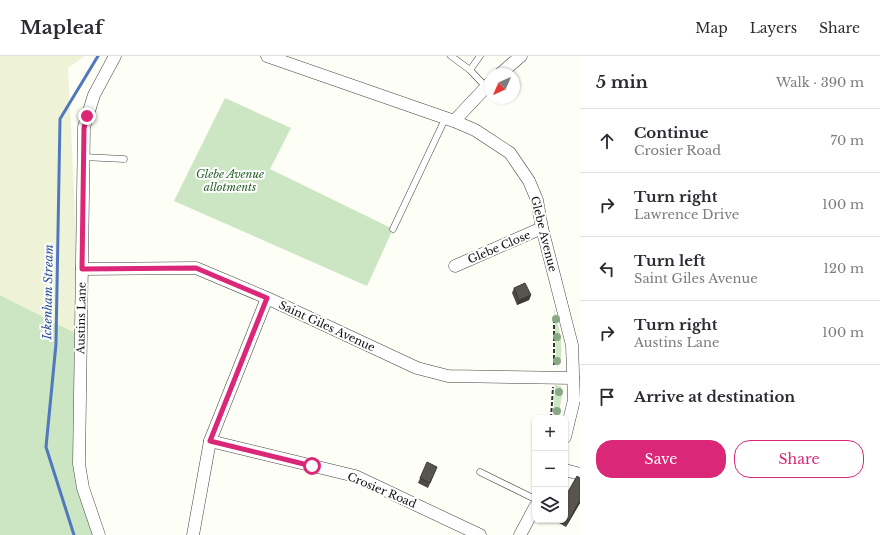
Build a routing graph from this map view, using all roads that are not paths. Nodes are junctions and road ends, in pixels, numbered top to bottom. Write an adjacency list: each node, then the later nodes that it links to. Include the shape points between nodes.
1 (115, 56): 11 (street, Austins Lane, via 94,95 84,128)
2 (267, 56): 10 (street, Glebe Avenue)
3 (452, 56): 7 (lane)
4 (480, 56): 7 (lane)
5 (521, 56): 6 (street)
6 (507, 68)
7 (470, 70): 8 (lane)
8 (484, 82)
9 (484, 89): 10 (street)
10 (450, 119): 13 (street, Glebe Avenue, via 475,130 510,153 529,181 537,200); 14 (lane)
11 (83, 157): 12 (lane); 16 (street, Austins Lane)
12 (124, 159)
13 (542, 228): 15 (street, Glebe Close); 18 (street, Glebe Avenue)
14 (393, 229)
15 (455, 266)
16 (82, 269): 17 (street, Saint Giles Avenue, via 196,268); 28 (street, Austins Lane, via 79,464 82,488)
17 (267, 298): 19 (street, Saint Giles Avenue, via 417,368 448,376); 22 (street)
18 (576, 346): 19 (street, Glebe Avenue)
19 (573, 378): 20 (street, Glebe Avenue)
20 (577, 400): 21 (street, Glebe Avenue)
21 (568, 428)
22 (210, 441): 29 (street); 30 (street, Crosier Road, via 356,476)
23 (568, 471): 25 (street)
24 (480, 472): 26 (lane)
25 (580, 474)
26 (532, 498)
27 (532, 513): 31 (street)
28 (99, 535)
29 (193, 535)
30 (480, 535)
31 (520, 535)

